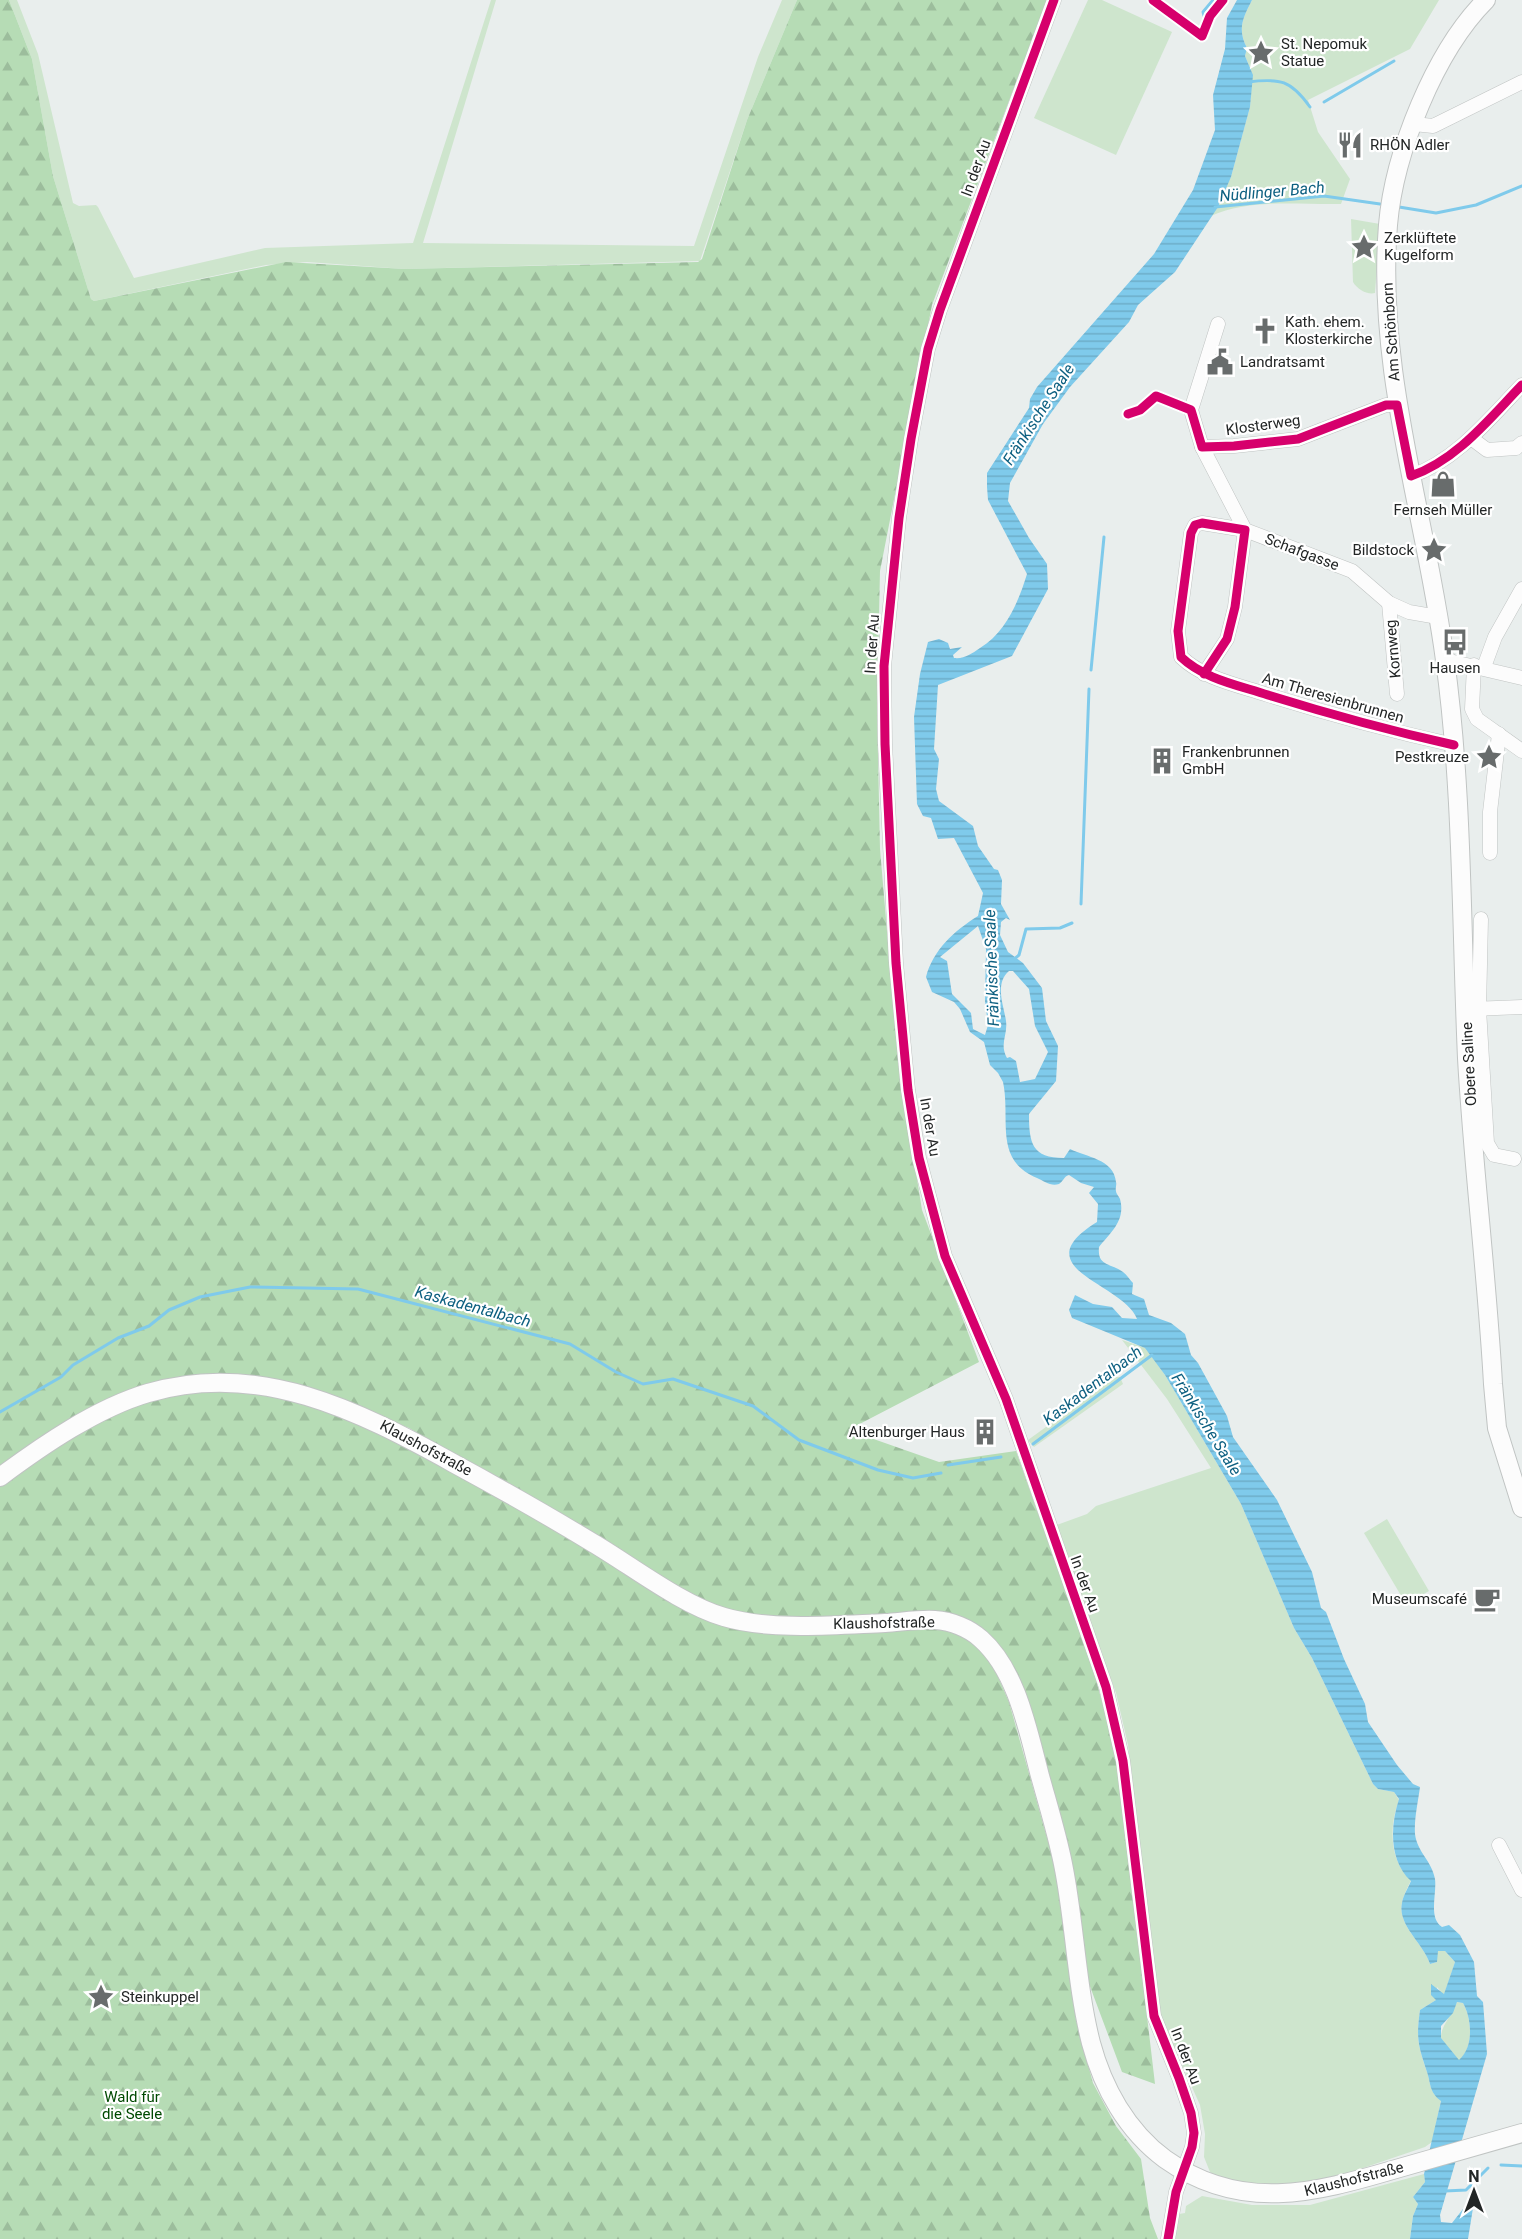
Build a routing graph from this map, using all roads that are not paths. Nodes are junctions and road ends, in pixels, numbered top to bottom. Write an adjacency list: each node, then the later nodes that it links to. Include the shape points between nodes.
1 (1054, 0): 34 (street, In der Au, via 940,310 910,439 884,666 896,963 919,1158 945,1256 1006,1399 1106,1687 1123,1761 1154,2016 1191,2113 1193,2140)
2 (1486, 0): 4 (main road, Am Schönborn, via 1470,16 1435,76)
3 (1522, 82): 4 (street, via 1433,126)
4 (1414, 124): 7 (main road, Am Schönborn, via 1388,222 1386,303)
5 (1218, 324): 10 (street, via 1191,410)
6 (1522, 385): 8 (street)
7 (1397, 405): 10 (street, Klosterweg, via 1386,405 1298,439); 11 (main road, Am Schönborn)
8 (1471, 438): 9 (street, via 1487,450 1516,448); 11 (street, via 1431,469)
9 (1522, 443)
10 (1202, 447): 12 (street, Schafgasse)
11 (1411, 476): 15 (main road, Am Schönborn)
12 (1245, 530): 14 (street, Schafgasse, via 1352,571); 18 (street, via 1227,639); 18 (street, Am Theresienbrunnen, via 1202,523 1195,525 1191,533 1178,631 1181,657)
13 (1522, 589): 17 (street)
14 (1389, 603): 15 (street, Schafgasse, via 1409,612); 20 (street, Kornweg)
15 (1438, 617): 16 (main road, Obere Saline)
16 (1445, 660): 17 (street); 22 (main road, Obere Saline)
17 (1479, 666): 19 (street); 21 (street, via 1472,709 1477,719)
18 (1204, 674): 22 (street, Am Theresienbrunnen, via 1387,730)
19 (1521, 676)
20 (1397, 694)
21 (1499, 734): 23 (street); 24 (street, via 1490,812)
22 (1454, 745): 27 (main road, Obere Saline)
23 (1522, 750)
24 (1490, 853)
25 (1481, 919): 27 (street, Obere Saline)
26 (1522, 1007): 27 (street)
27 (1472, 1009): 28 (street, Obere Saline, via 1487,1143 1494,1155); 30 (main road, Obere Saline, via 1497,1428)
28 (1514, 1159)
29 (0, 1477): 34 (main road, Klaushofstraße, via 120,1402 147,1393 209,1383 278,1388 338,1405 378,1423 528,1504 669,1590 722,1617 762,1624 935,1620 960,1626 979,1637 1001,1661 1017,1699 1063,1864 1086,2018 1102,2075 1130,2125 1152,2149)
30 (1522, 1508)
31 (1499, 1845): 32 (street)
32 (1522, 1890)
33 (1514, 2135): 34 (main road, Klaushofstraße, via 1301,2193 1245,2193)
34 (1183, 2171): 35 (street, In der Au)
35 (1168, 2239)

